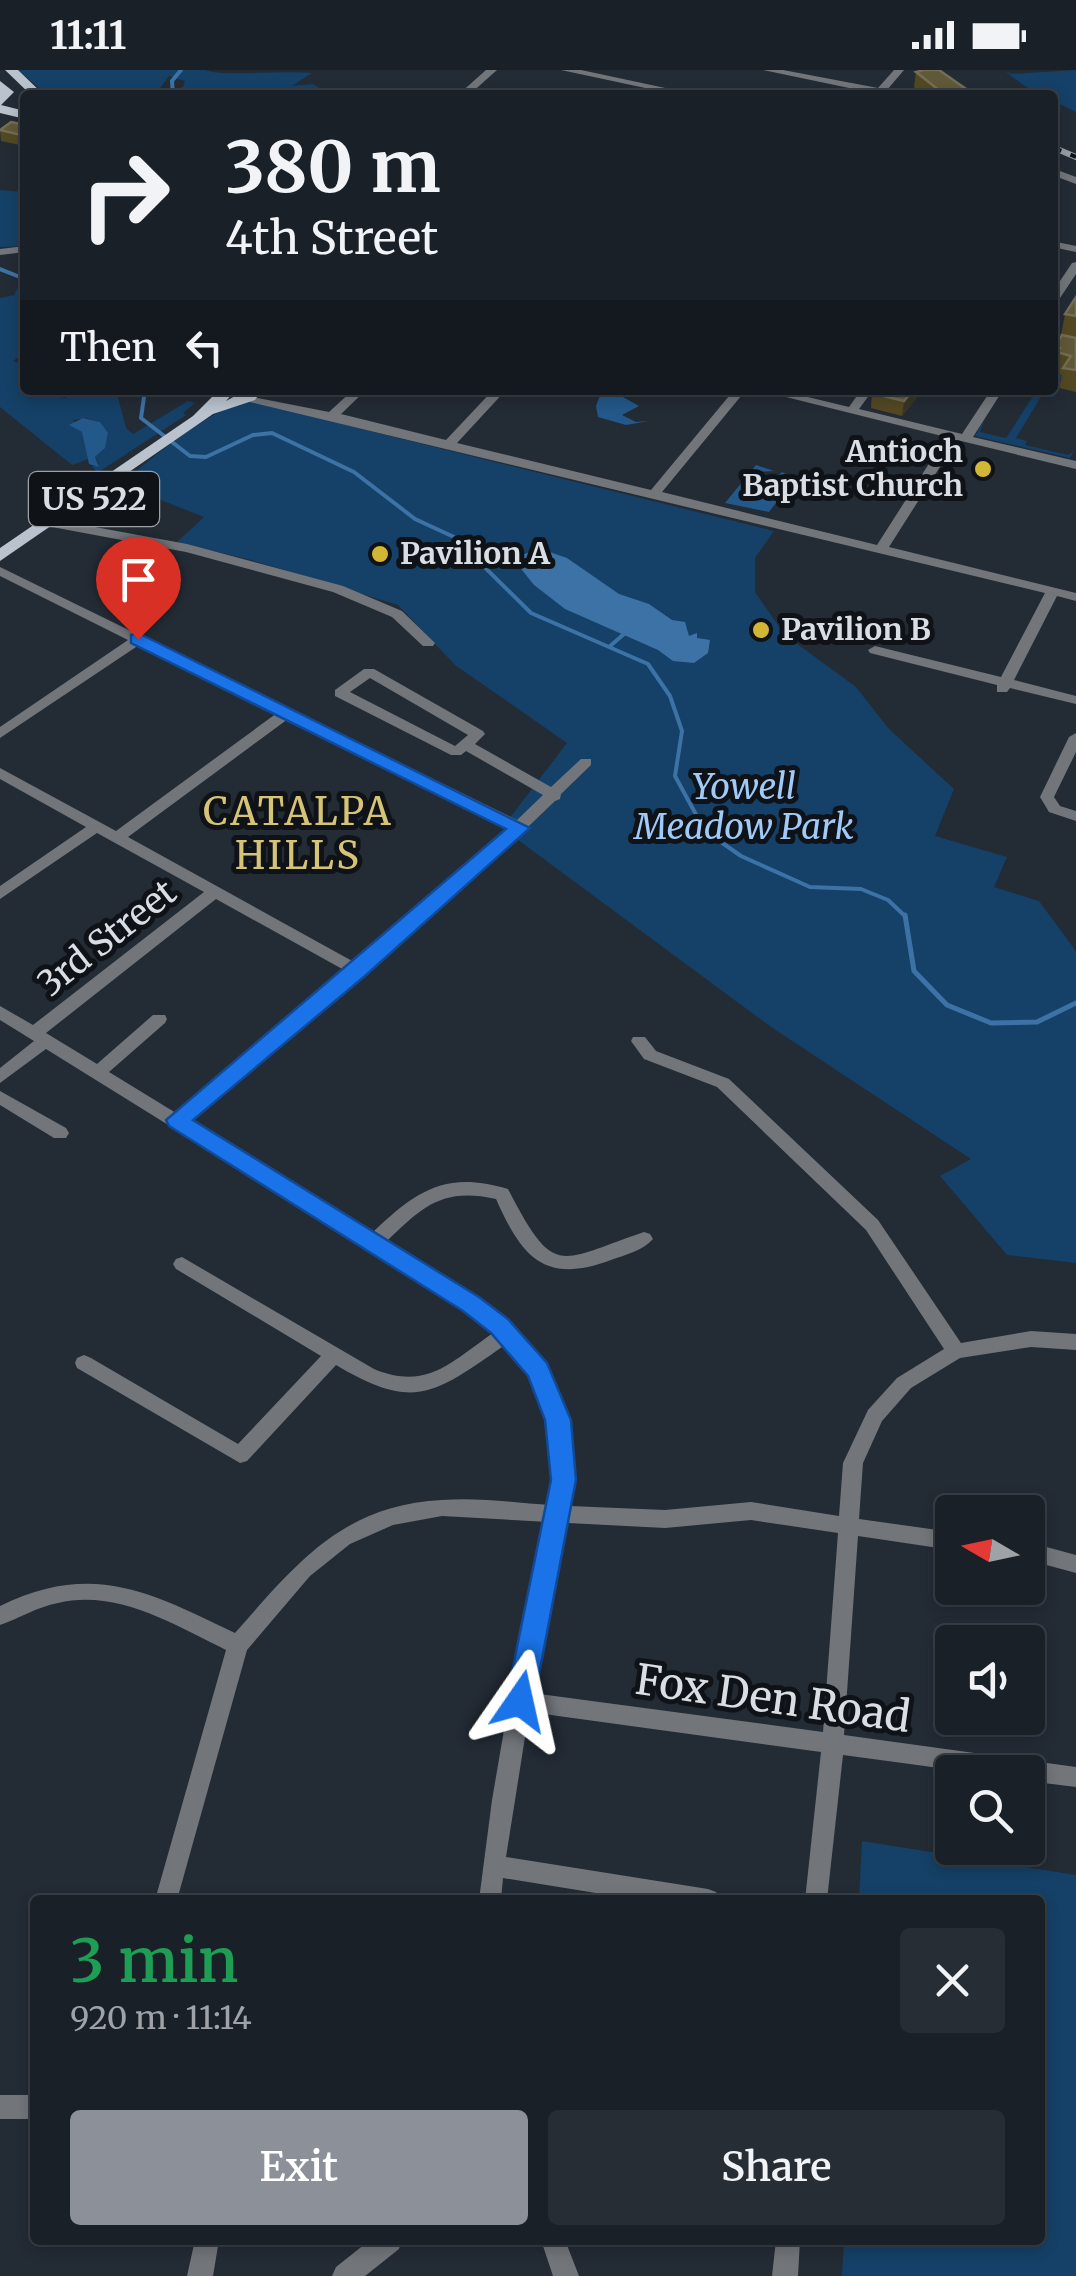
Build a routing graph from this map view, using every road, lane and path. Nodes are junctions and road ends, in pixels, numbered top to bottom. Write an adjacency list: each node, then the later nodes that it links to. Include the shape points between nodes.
1 (11, 70): 9 (main road)
2 (492, 70): 10 (street)
3 (566, 70): 8 (street)
4 (637, 70): 8 (street)
5 (768, 70): 11 (street)
6 (898, 70): 7 (street)
7 (888, 82): 12 (street); 13 (street)
8 (630, 89)
9 (33, 90)
10 (469, 90)
11 (865, 90)
12 (881, 90)
13 (898, 90)
14 (1076, 265): 15 (street)
15 (1058, 293)
16 (239, 395): 28 (main road, US 522)
17 (245, 395): 25 (street)
18 (355, 395): 25 (street)
19 (495, 395): 27 (street)
20 (736, 395): 30 (street)
21 (786, 395): 24 (street)
22 (863, 395): 24 (street)
23 (993, 395): 26 (street)
24 (852, 410): 26 (street)
25 (332, 416): 27 (street)
26 (960, 436): 29 (street); 33 (street)
27 (448, 445): 30 (street)
28 (158, 449): 31 (main road, US 522); 32 (main road, US 522)
29 (1076, 465)
30 (653, 495): 33 (street)
31 (57, 524): 32 (main road, US 522); 39 (street, via 187,548 338,589 397,614)
32 (22, 542): 34 (main road, US 522)
33 (881, 549): 36 (street)
34 (0, 556)
35 (0, 571): 38 (street)
36 (1053, 591): 37 (street); 41 (street)
37 (1076, 597)
38 (138, 639): 43 (street); 44 (street)
39 (428, 642)
40 (875, 650): 41 (street)
41 (1004, 686): 42 (street)
42 (1076, 700)
43 (285, 714): 52 (street); 53 (street)
44 (0, 734)
45 (1076, 737): 50 (street, via 1047,798 1054,809)
46 (464, 744): 46 (street, via 456,752 340,693 370,672 478,734); 49 (street)
47 (586, 762): 49 (street)
48 (0, 773): 51 (street)
49 (555, 796): 52 (street)
50 (1076, 816)
51 (98, 826): 53 (street); 55 (street)
52 (520, 828): 56 (street)
53 (118, 837): 54 (street)
54 (216, 890): 56 (street); 59 (street, 3rd Street)
55 (0, 894)
56 (358, 970): 64 (street)
57 (0, 1012): 59 (street)
58 (159, 1019): 61 (street)
59 (40, 1036): 61 (street); 62 (street, 3rd Street)
60 (639, 1042): 71 (street, via 650,1055 722,1083 782,1137 872,1225)
61 (98, 1072): 64 (street)
62 (0, 1077)
63 (0, 1097): 65 (street)
64 (177, 1120): 67 (street)
65 (60, 1133)
66 (644, 1239): 67 (street, via 587,1265 555,1261 530,1249 502,1194 472,1185 449,1187 416,1204)
67 (373, 1243): 69 (street)
68 (182, 1264): 72 (street)
69 (507, 1334): 72 (street, via 413,1386 392,1384); 74 (street, via 538,1370 558,1420 564,1480)
70 (1076, 1342): 71 (street, via 1032,1338)
71 (956, 1351): 75 (street, via 904,1383 875,1416 854,1463)
72 (334, 1354): 73 (street, via 240,1455)
73 (84, 1363)
74 (558, 1511): 75 (street, via 665,1519 751,1511); 80 (street, via 416,1510 366,1526 314,1560); 81 (street)
75 (848, 1526): 76 (street); 82 (street)
76 (935, 1538)
77 (1045, 1556): 78 (street)
78 (1076, 1564)
79 (0, 1616): 80 (street, via 55,1594 102,1590 142,1599)
80 (238, 1645): 85 (street)
81 (520, 1701): 82 (street, Fox Den Road); 84 (street)
82 (834, 1744): 83 (street, Fox Den Road); 88 (street)
83 (1076, 1777)
84 (493, 1866): 86 (street); 87 (street)
85 (167, 1895)
86 (490, 1895)
87 (676, 1895)
88 (817, 1895)
89 (30, 2107): 90 (street)
90 (0, 2108)
91 (206, 2245): 95 (street)
92 (384, 2245): 96 (street)
93 (555, 2245): 97 (street)
94 (788, 2245): 98 (street)
95 (203, 2275)
96 (344, 2276)
97 (566, 2276)
98 (786, 2276)

